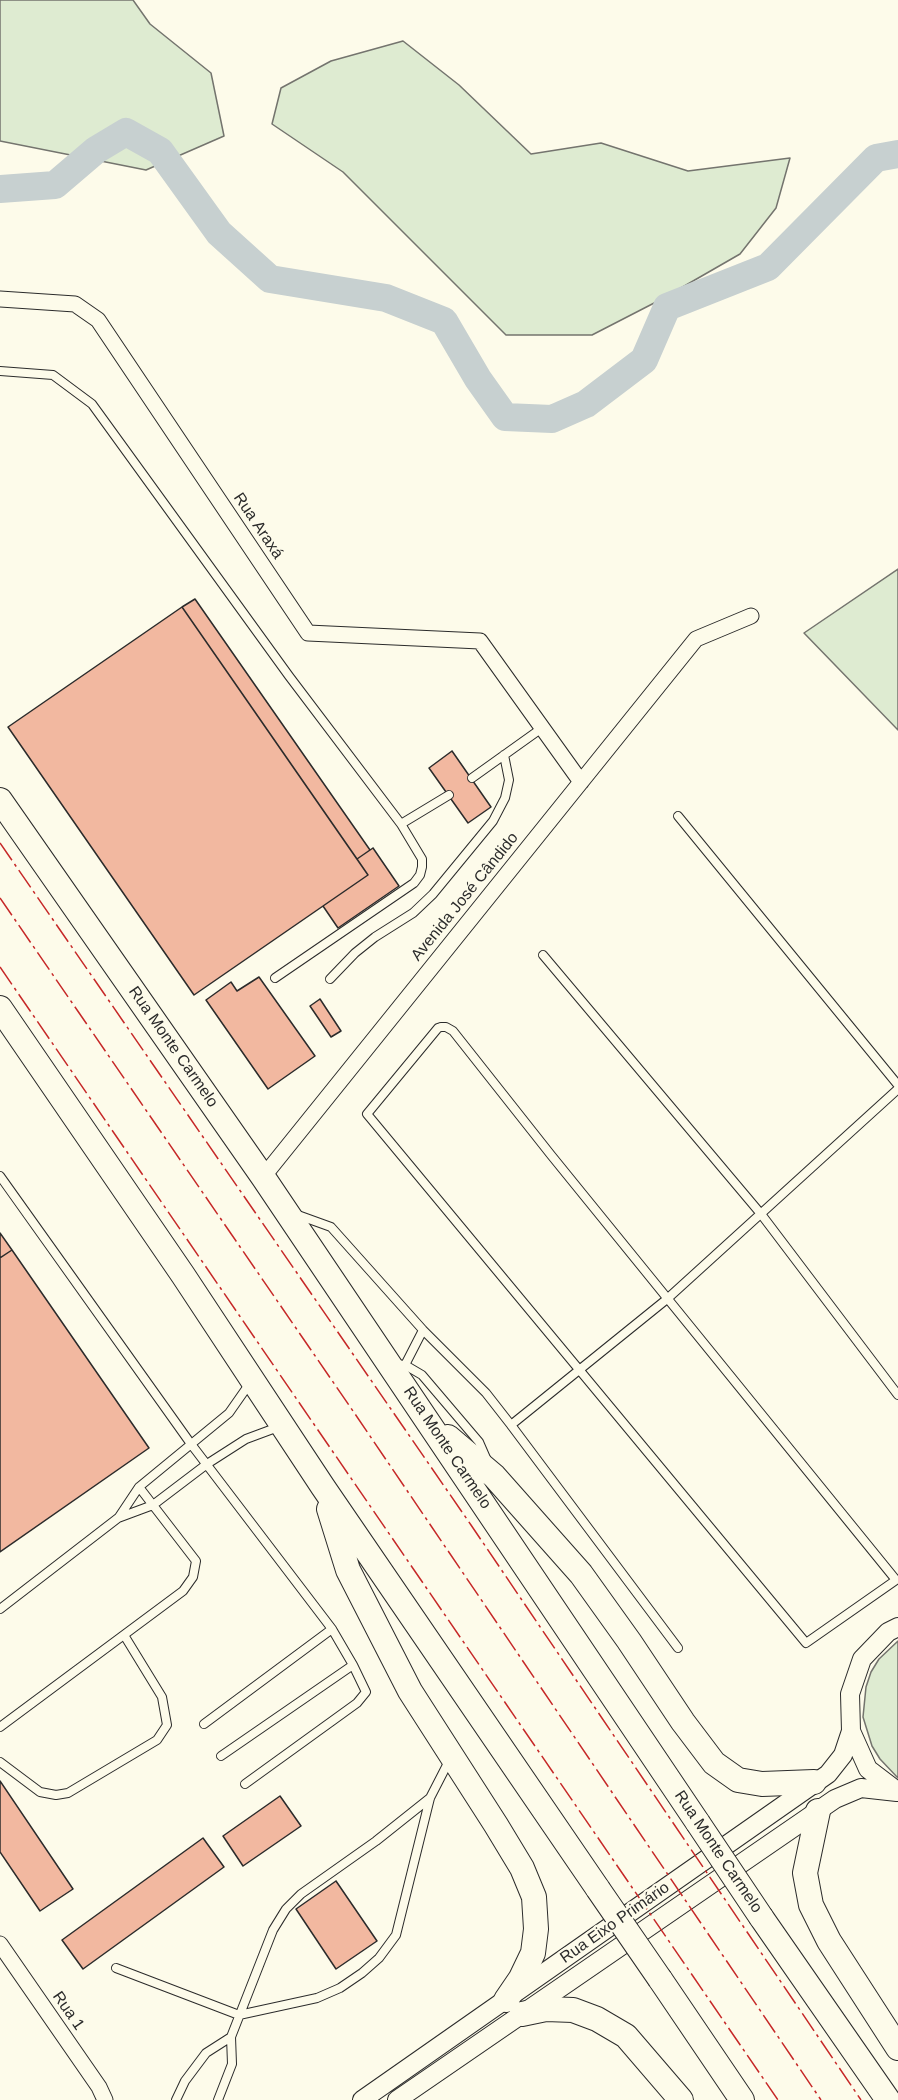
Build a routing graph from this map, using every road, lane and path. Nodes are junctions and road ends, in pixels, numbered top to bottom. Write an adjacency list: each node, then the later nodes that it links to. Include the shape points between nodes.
1 (0, 299): 4 (street, Rua Araxá, via 75,304 98,320 308,633 480,641)
2 (0, 371): 11 (lane, via 53,375 92,404)
3 (751, 616): 7 (street, Avenida José Cândido, via 696,639)
4 (542, 728): 5 (lane); 7 (street)
5 (504, 755): 6 (lane); 14 (lane, via 509,780 493,821 433,894 413,913 355,953)
6 (472, 778)
7 (581, 782): 18 (street, Avenida José Cândido)
8 (449, 795): 11 (lane)
9 (0, 801): 18 (highway, Rua Monte Carmelo)
10 (678, 816): 16 (lane)
11 (401, 824): 13 (lane, via 422,859 420,875 414,883)
12 (543, 956): 20 (lane)
13 (275, 978)
14 (330, 979)
15 (3, 1020): 25 (highway)
16 (898, 1087): 20 (lane)
17 (0, 1176): 30 (lane)
18 (262, 1177): 19 (highway, Rua Monte Carmelo)
19 (286, 1211): 22 (lane, via 331,1227); 23 (highway, Rua Monte Carmelo)
20 (761, 1214): 21 (lane); 26 (lane)
21 (667, 1299): 24 (lane); 24 (lane, via 453,1031 438,1028 367,1114); 37 (lane)
22 (423, 1330): 23 (lane); 29 (lane, via 486,1393)
23 (397, 1364): 27 (highway, Rua Monte Carmelo); 32 (lane, via 423,1375 478,1442)
24 (581, 1370): 29 (lane); 37 (lane, via 806,1642)
25 (253, 1378): 28 (highway); 30 (lane, via 229,1413)
26 (898, 1395)
27 (427, 1419): 32 (highway); 69 (highway, Rua Monte Carmelo, bridge)
28 (283, 1425): 31 (lane, via 246,1439); 34 (highway)
29 (511, 1425): 42 (lane)
30 (191, 1444): 31 (lane); 33 (lane)
31 (207, 1464): 35 (lane); 40 (lane)
32 (494, 1476): 50 (highway, via 581,1574 714,1763 738,1780 762,1784)
33 (139, 1487): 35 (lane); 36 (lane)
34 (323, 1487): 48 (highway, via 348,1570 410,1691); 68 (highway, bridge)
35 (153, 1505): 36 (lane); 41 (lane, via 196,1561 193,1577 183,1591)
36 (118, 1518): 38 (lane)
37 (897, 1581)
38 (0, 1609)
39 (898, 1627): 46 (street, via 862,1659 850,1694)
40 (332, 1629): 43 (lane); 44 (lane)
41 (124, 1635): 45 (lane); 49 (lane, via 162,1697 167,1725 157,1740 68,1793 56,1795 40,1792)
42 (678, 1648)
43 (353, 1665): 47 (lane); 51 (lane, via 366,1692 357,1703)
44 (204, 1724)
45 (0, 1727)
46 (851, 1731): 50 (street, Rua Eixo Primário, via 843,1755 828,1774); 52 (street, via 868,1769)
47 (221, 1756)
48 (451, 1758): 53 (lane); 57 (highway, via 512,1851 534,1897 533,1953 521,1978)
49 (0, 1762)
50 (814, 1782): 57 (street, Rua Eixo Primário)
51 (245, 1784)
52 (898, 1792): 54 (street, Rua Eixo Primário, via 861,1788)
53 (430, 1798): 58 (lane, via 286,1909 273,1930); 58 (lane, via 399,1927 379,1958 340,1988 317,1998)
54 (818, 1811): 57 (street, Rua Eixo Primário); 60 (highway, via 805,1873 811,1905 829,1941)
55 (0, 1944): 61 (street, Rua 1)
56 (116, 1968): 58 (lane)
57 (514, 2007): 65 (street, Rua Eixo Primário); 66 (street, Rua Eixo Primário); 67 (highway, via 573,2010 597,2019 626,2036)
58 (239, 2015): 59 (lane)
59 (231, 2037): 63 (lane, via 206,2053); 64 (lane, via 232,2064)
60 (898, 2048)
61 (102, 2093): 62 (street, Rua 1)
62 (111, 2100)
63 (176, 2100)
64 (218, 2100)
65 (362, 2100)
66 (397, 2100)
67 (681, 2100)
68 (742, 2100)
69 (888, 2100)

